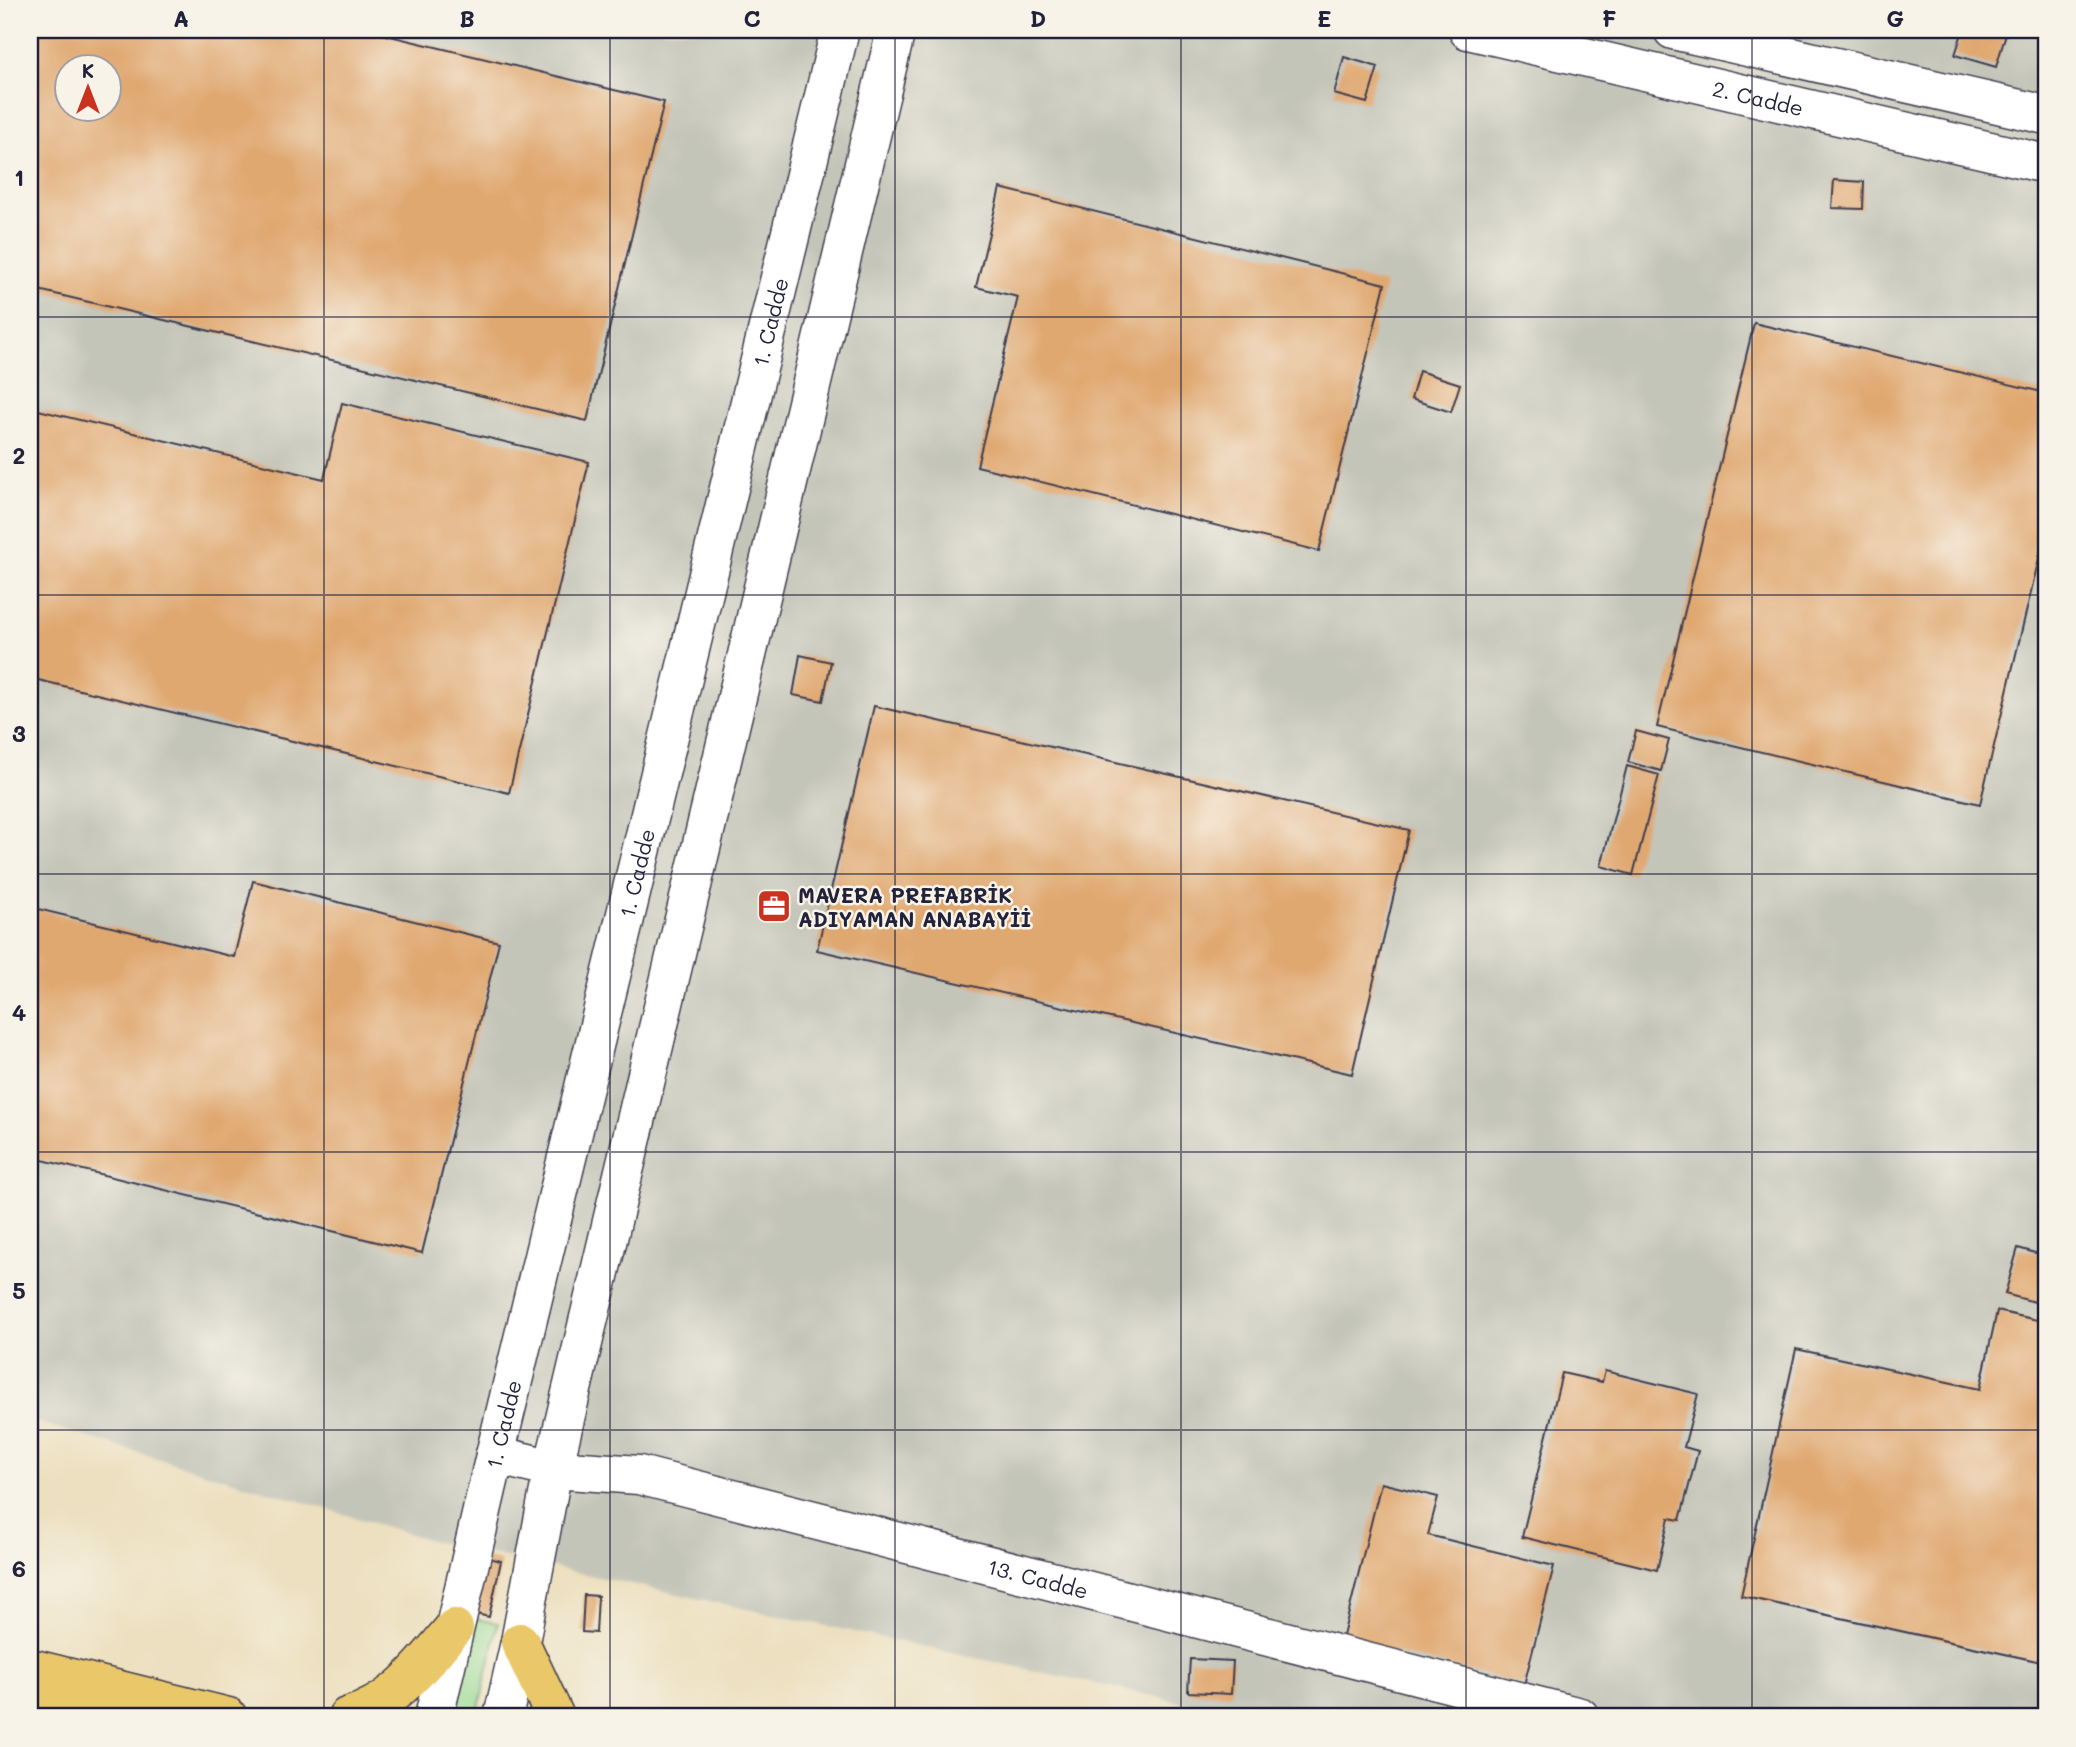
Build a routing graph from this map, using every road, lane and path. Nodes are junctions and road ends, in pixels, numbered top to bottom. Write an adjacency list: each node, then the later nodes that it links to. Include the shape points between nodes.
1 (840, 30): 7 (street, 1. Cadde)
2 (896, 30): 8 (street)
3 (1468, 30): 6 (street, 2. Cadde)
4 (1673, 30): 5 (street)
5 (2046, 115)
6 (2046, 164)
7 (495, 1455): 8 (street, 13. Cadde); 9 (street, 1. Cadde)
8 (553, 1468): 10 (street); 19 (street, 13. Cadde, via 639,1475)
9 (454, 1628): 15 (main road, via 402,1688 384,1702); 16 (street, 1. Cadde)
10 (520, 1642): 17 (street); 18 (main road)
11 (30, 1668): 14 (main road)
12 (30, 1686): 13 (main road)
13 (111, 1717)
14 (228, 1717)
15 (347, 1717)
16 (434, 1717)
17 (503, 1717)
18 (555, 1717)
19 (1580, 1717)

